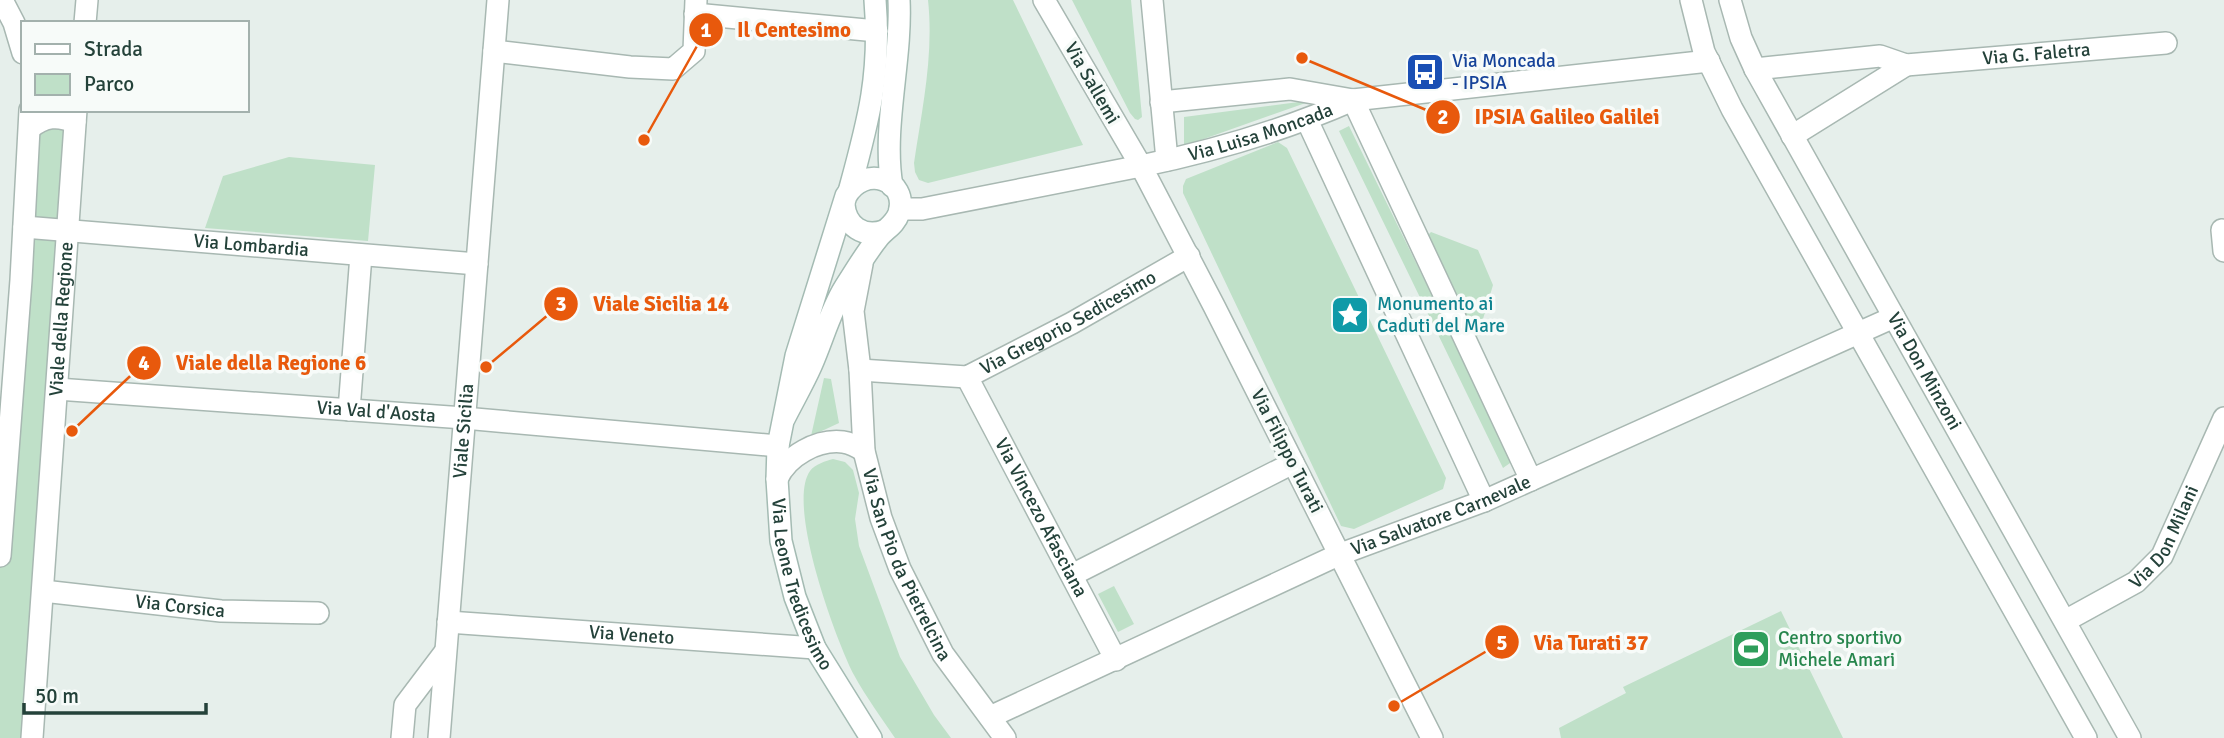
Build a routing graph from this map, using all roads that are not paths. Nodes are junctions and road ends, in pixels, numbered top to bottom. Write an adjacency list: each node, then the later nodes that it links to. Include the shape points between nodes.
1 (2, 0): 14 (street)
2 (87, 0): 11 (street)
3 (498, 0): 15 (street, Viale Sicilia)
4 (875, 0): 12 (street)
5 (899, 0): 27 (street)
6 (1044, 0): 26 (street, Via Sallemi)
7 (1152, 0): 20 (street)
8 (1691, 0): 16 (street, Via Don Minzoni)
9 (1730, 0): 18 (street, Via Don Minzoni)
10 (695, 7): 12 (street); 15 (street, via 694,51 673,69)
11 (85, 21)
12 (877, 31): 28 (street, via 873,99)
13 (2166, 44): 17 (street, Via G. Faletra)
14 (21, 46)
15 (494, 51): 36 (street, Viale Sicilia)
16 (1709, 61): 19 (street, Via Luisa Moncada); 38 (street, Via Don Minzoni)
17 (1906, 65): 18 (street, via 1880,56); 24 (street)
18 (1755, 69): 24 (street, Via Don Minzoni)
19 (1353, 100): 20 (street, via 1290,89); 23 (street, Via Luisa Moncada); 50 (street)
20 (1161, 102): 25 (street)
21 (76, 116): 22 (street); 31 (street, Viale della Regione)
22 (30, 119): 30 (street)
23 (1307, 121): 25 (street, Via Luisa Moncada); 51 (street)
24 (1792, 136): 37 (street, Via Don Minzoni)
25 (1167, 160): 26 (street, Via Luisa Moncada)
26 (1141, 166): 29 (street, Via Luisa Moncada, via 922,209); 34 (street, Via Filippo Turati)
27 (892, 186): 28 (street, via 876,177 866,178); 29 (street)
28 (847, 196): 32 (street, via 845,214 856,229); 45 (street, via 796,356)
29 (900, 209): 32 (street)
30 (24, 227): 31 (street, Via Lombardia); 53 (street)
31 (69, 230): 33 (street, Via Lombardia); 41 (street, Viale della Regione)
32 (884, 231): 35 (street)
33 (361, 255): 36 (street, Via Lombardia); 42 (street)
34 (1189, 256): 40 (street, Via Gregorio Sedicesimo); 48 (street, Via Filippo Turati)
35 (863, 263): 39 (street, Via San Pio da Pietrelcina, via 853,311); 45 (street, via 833,307)
36 (477, 264): 43 (street, Viale Sicilia)
37 (1894, 317): 38 (street, Via Salvatore Carnevale); 57 (street, Via Don Minzoni)
38 (1858, 333): 50 (street, Via Salvatore Carnevale); 69 (street, Via Don Minzoni)
39 (860, 370): 40 (street, Via Gregorio Sedicesimo); 47 (street, Via San Pio da Pietrelcina)
40 (967, 377): 54 (street, Via Vincezo Afasciana)
41 (57, 389): 42 (street, Via Val d'Aosta); 55 (street, Viale della Regione)
42 (349, 410): 43 (street, Via Val d'Aosta)
43 (464, 418): 46 (street, Via Val d'Aosta); 58 (street, Viale Sicilia)
44 (2224, 418): 57 (street, Via Don Milani, via 2162,556 2136,582)
45 (784, 419): 46 (street, Via Leone Tredicesimo)
46 (778, 446): 49 (street, Via Leone Tredicesimo)
47 (864, 451): 49 (street, via 842,442 824,444 795,456); 62 (street, Via San Pio da Pietrelcina, via 900,569 943,654)
48 (1293, 463): 52 (street, Via Filippo Turati); 54 (street)
49 (777, 479): 59 (street, Via Leone Tredicesimo, via 781,541 795,597)
50 (1531, 480): 51 (street, Via Salvatore Carnevale)
51 (1484, 501): 52 (street, Via Salvatore Carnevale)
52 (1338, 555): 61 (street, Via Salvatore Carnevale); 68 (street, Via Filippo Turati)
53 (0, 556)
54 (1072, 575): 61 (street, Via Vincezo Afasciana)
55 (43, 592): 56 (street, Via Corsica, via 221,611); 63 (street, Viale della Regione)
56 (318, 613)
57 (2064, 621): 70 (street, Via Don Minzoni)
58 (448, 622): 59 (street, Via Veneto); 60 (street, Viale Sicilia)
59 (815, 648): 66 (street, Via Leone Tredicesimo)
60 (445, 651): 64 (street, via 405,705); 65 (street, Viale Sicilia)
61 (1116, 660): 62 (street, Via Salvatore Carnevale)
62 (990, 717): 67 (street, Via San Pio da Pietrelcina)
63 (32, 738)
64 (402, 738)
65 (439, 738)
66 (871, 738)
67 (1005, 738)
68 (1432, 738)
69 (2086, 738)
70 (2130, 738)

